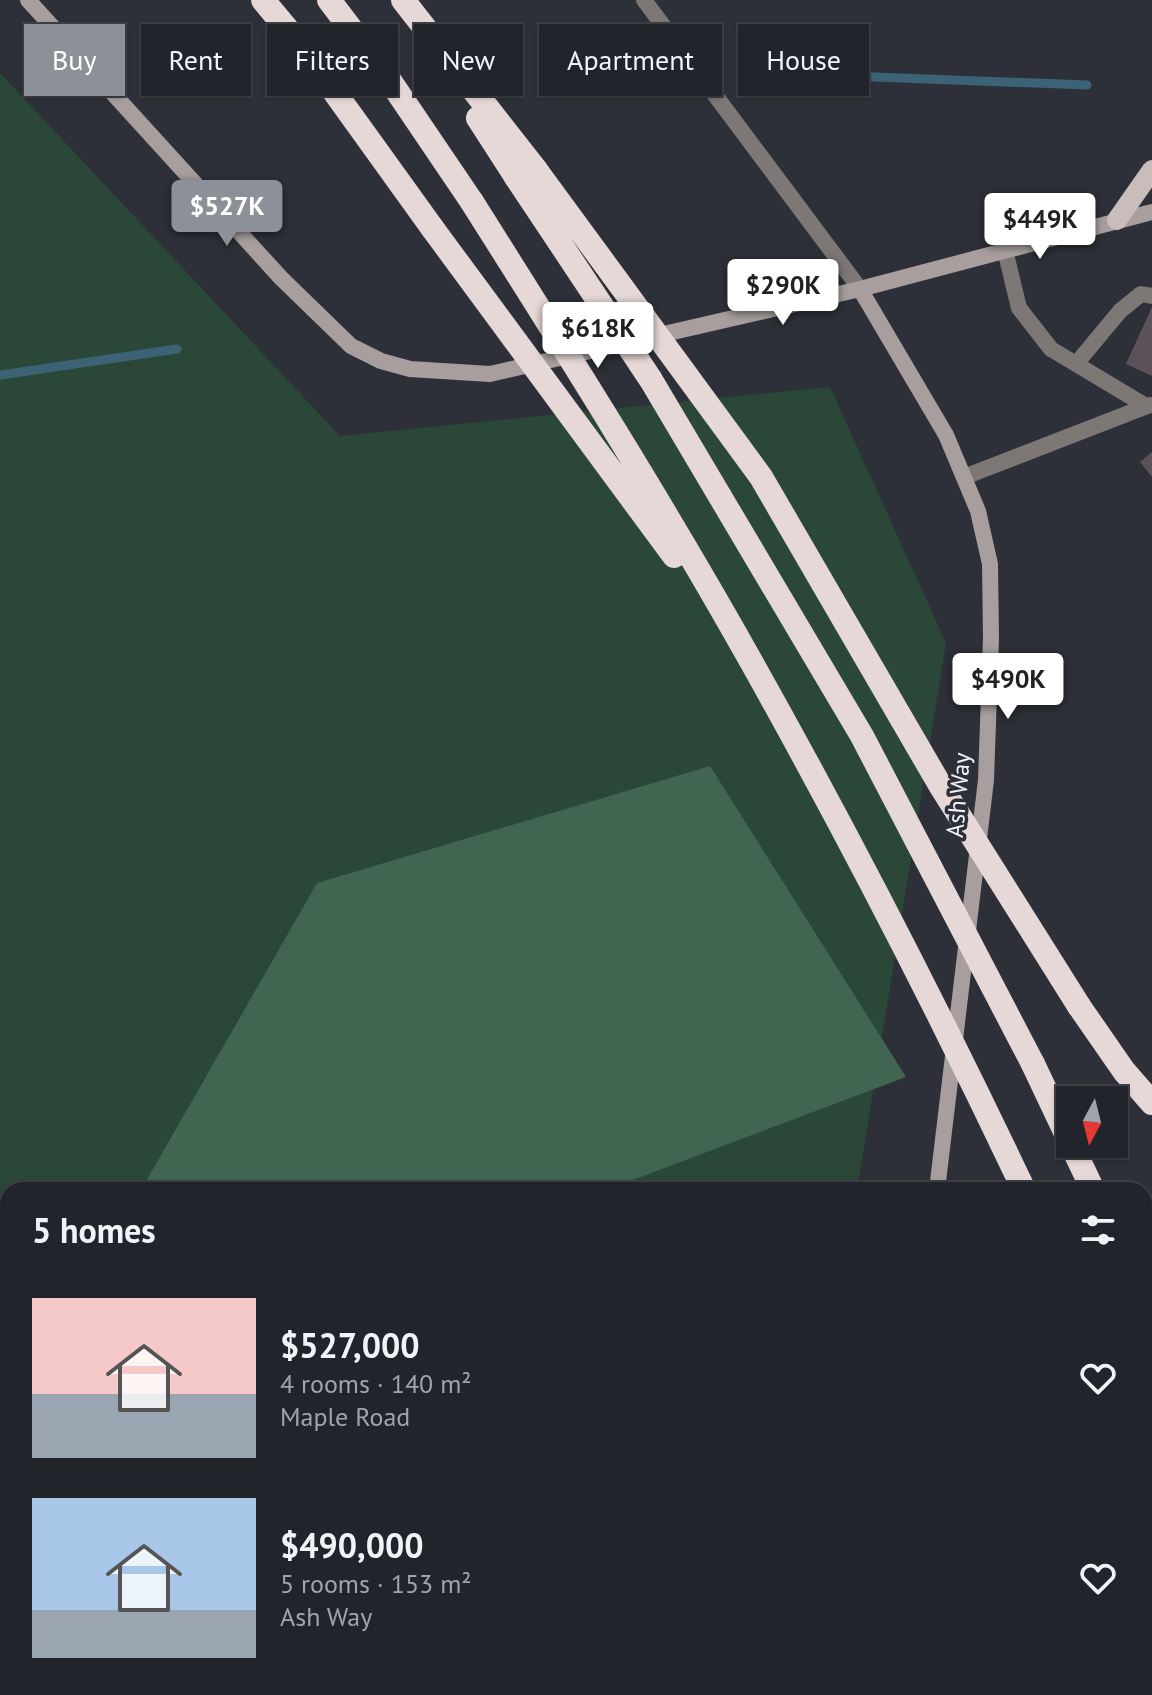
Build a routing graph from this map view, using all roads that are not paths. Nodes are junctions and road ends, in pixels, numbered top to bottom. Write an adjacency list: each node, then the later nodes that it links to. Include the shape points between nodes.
1 (28, 0): 11 (street, via 281,278 351,346 381,361 410,369 490,374)
2 (263, 0): 16 (highway, bridge)
3 (329, 0): 16 (highway, bridge, via 472,202 624,444)
4 (402, 0): 7 (highway)
5 (644, 0): 11 (street)
6 (1152, 170): 9 (main road)
7 (526, 173): 17 (highway, bridge, via 761,477 940,785 1079,1006); 18 (highway, bridge, via 862,736)
8 (1152, 212): 9 (street)
9 (1117, 220): 10 (street)
10 (1005, 250): 11 (street); 13 (street, via 1019,308 1051,349)
11 (860, 289): 15 (street, Ash Way, via 946,435)
12 (1152, 296): 13 (street, via 1141,294 1120,311)
13 (1076, 364): 14 (street)
14 (1149, 406): 15 (street)
15 (964, 477): 20 (street, Ash Way, via 990,564 986,780)
16 (751, 661): 21 (highway, bridge, via 890,916)
17 (1152, 1103)
18 (1056, 1113)
19 (1077, 1158): 22 (highway)
20 (938, 1182)
21 (1020, 1182)
22 (1089, 1182)

